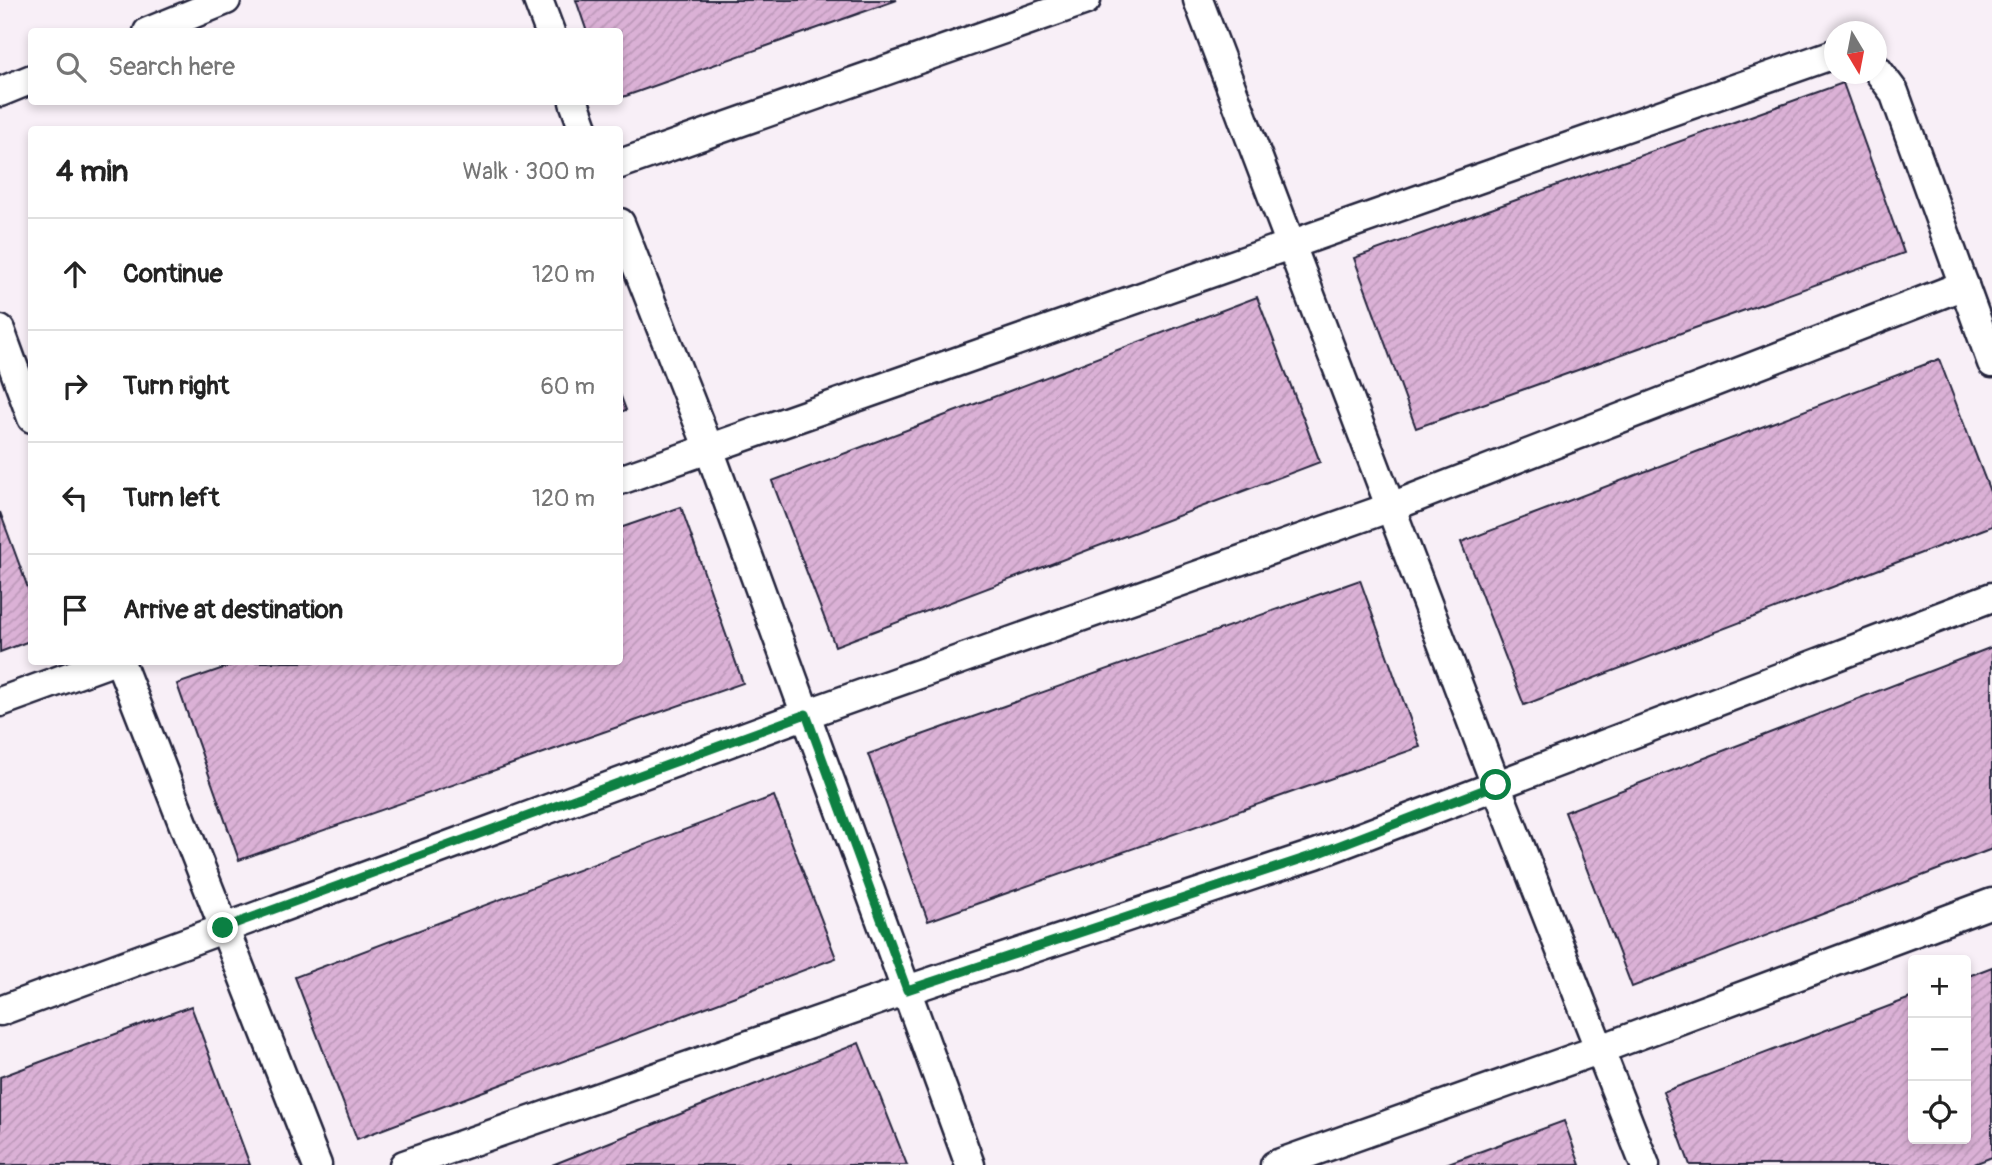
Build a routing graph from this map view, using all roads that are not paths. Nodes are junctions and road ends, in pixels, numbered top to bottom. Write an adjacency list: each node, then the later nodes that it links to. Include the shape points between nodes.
1 (226, 0): 5 (street)
2 (538, 0): 6 (street)
3 (1086, 0): 13 (street)
4 (1198, 0): 15 (street)
5 (158, 28)
6 (548, 28)
7 (1824, 58): 15 (street)
8 (28, 81): 10 (street)
9 (1887, 82): 16 (street)
10 (0, 92)
11 (575, 105): 12 (street)
12 (583, 126)
13 (623, 163)
14 (623, 231): 20 (street)
15 (1291, 244): 20 (street); 22 (street)
16 (1964, 285): 18 (street); 22 (street)
17 (0, 331): 19 (street)
18 (1992, 363)
19 (22, 403)
20 (709, 449): 21 (street); 27 (street)
21 (623, 479)
22 (1391, 507): 27 (street); 28 (street)
23 (1992, 597): 28 (street)
24 (102, 665): 26 (street)
25 (121, 665): 30 (street)
26 (0, 702)
27 (806, 714): 30 (street); 31 (street)
28 (1496, 785): 31 (street, via 1317,854); 33 (street)
29 (1992, 903): 33 (street)
30 (223, 928): 32 (street); 34 (street)
31 (907, 990): 35 (street); 36 (street)
32 (0, 1011)
33 (1598, 1050): 37 (street); 38 (street)
34 (317, 1165)
35 (404, 1165)
36 (970, 1165)
37 (1275, 1165)
38 (1645, 1165)

